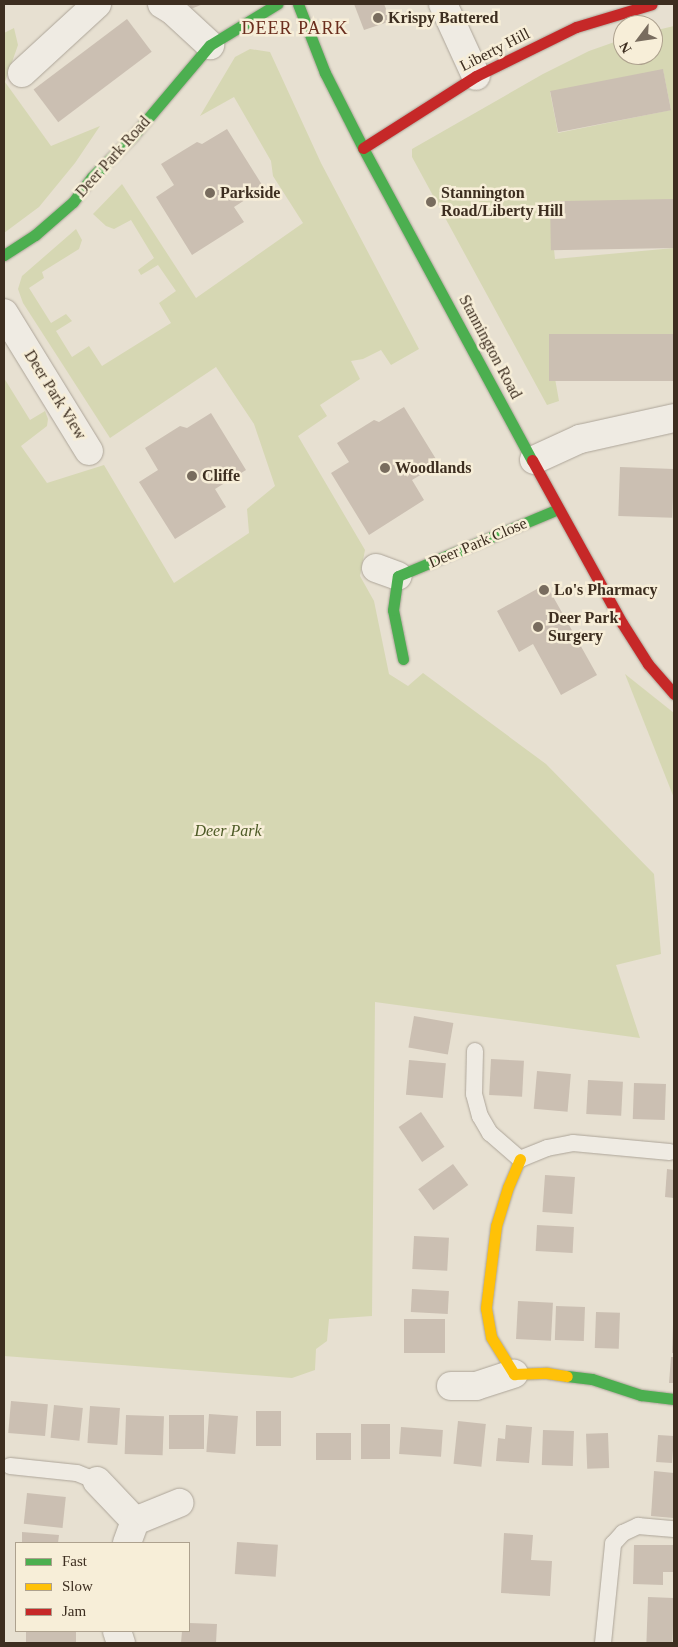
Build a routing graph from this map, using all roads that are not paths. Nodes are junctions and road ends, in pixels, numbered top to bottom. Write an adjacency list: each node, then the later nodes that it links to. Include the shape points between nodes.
1 (98, 4): 8 (street)
2 (162, 4): 7 (street)
3 (277, 4): 7 (street, Deer Park Road)
4 (298, 4): 10 (street, Stannington Road, via 325,73)
5 (443, 4): 9 (street)
6 (652, 4): 9 (street, Liberty Hill, via 576,27)
7 (210, 45): 11 (street, Deer Park Road, via 133,136 92,177 74,202 35,235)
8 (22, 73)
9 (476, 76): 10 (street, Liberty Hill)
10 (363, 148): 15 (street, Stannington Road)
11 (4, 255)
12 (4, 313): 14 (street, Deer Park View)
13 (674, 418): 15 (street, via 580,439)
14 (90, 451)
15 (534, 460): 16 (street, Stannington Road)
16 (558, 509): 17 (street, Deer Park Close, via 387,572); 18 (street, Stannington Road, via 622,623 648,664)
17 (403, 659)
18 (674, 694)
19 (475, 1051): 21 (lane, via 474,1094 480,1116 490,1133)
20 (670, 1152): 21 (lane, via 573,1143 547,1148)
21 (520, 1159): 22 (street, via 496,1226 486,1308 490,1337)
22 (514, 1374): 23 (street, via 476,1386); 24 (street, via 547,1373 592,1379 641,1394)
23 (451, 1386)
24 (674, 1399)
25 (10, 1466): 26 (lane, via 77,1473)
26 (97, 1481): 29 (street)
27 (179, 1503): 29 (street)
28 (674, 1529): 30 (lane, via 638,1526 623,1533 614,1544)
29 (131, 1532)
30 (603, 1643)

